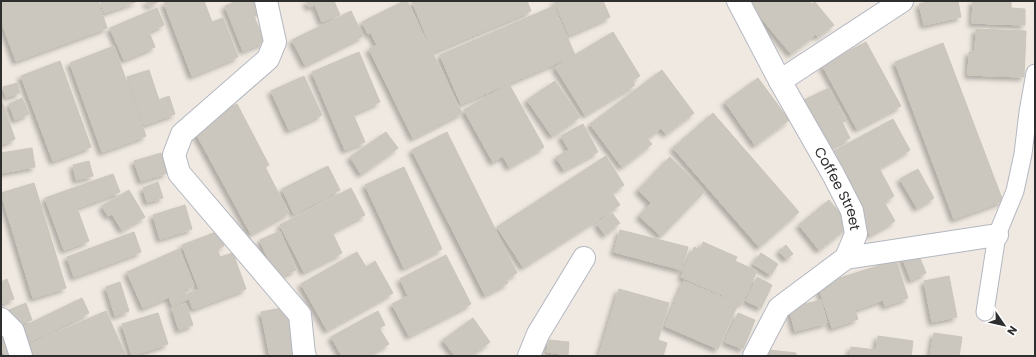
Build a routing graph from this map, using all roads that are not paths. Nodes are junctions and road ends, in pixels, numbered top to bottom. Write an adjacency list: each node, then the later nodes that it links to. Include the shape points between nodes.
1 (266, 1): 12 (street, via 275,42 268,60 182,134 174,155 179,173 300,315)
2 (738, 1): 5 (street, Coffee Street)
3 (902, 1): 5 (street)
4 (1035, 73): 6 (lane, via 1023,154 1014,191)
5 (780, 81): 8 (street, Coffee Street, via 852,211 856,234)
6 (996, 236): 8 (street); 9 (lane)
7 (584, 258): 13 (street, via 538,334)
8 (846, 258): 14 (street, via 779,308)
9 (985, 312)
10 (1, 319): 11 (street, via 13,331)
11 (21, 356)
12 (305, 356)
13 (529, 356)
14 (754, 356)

